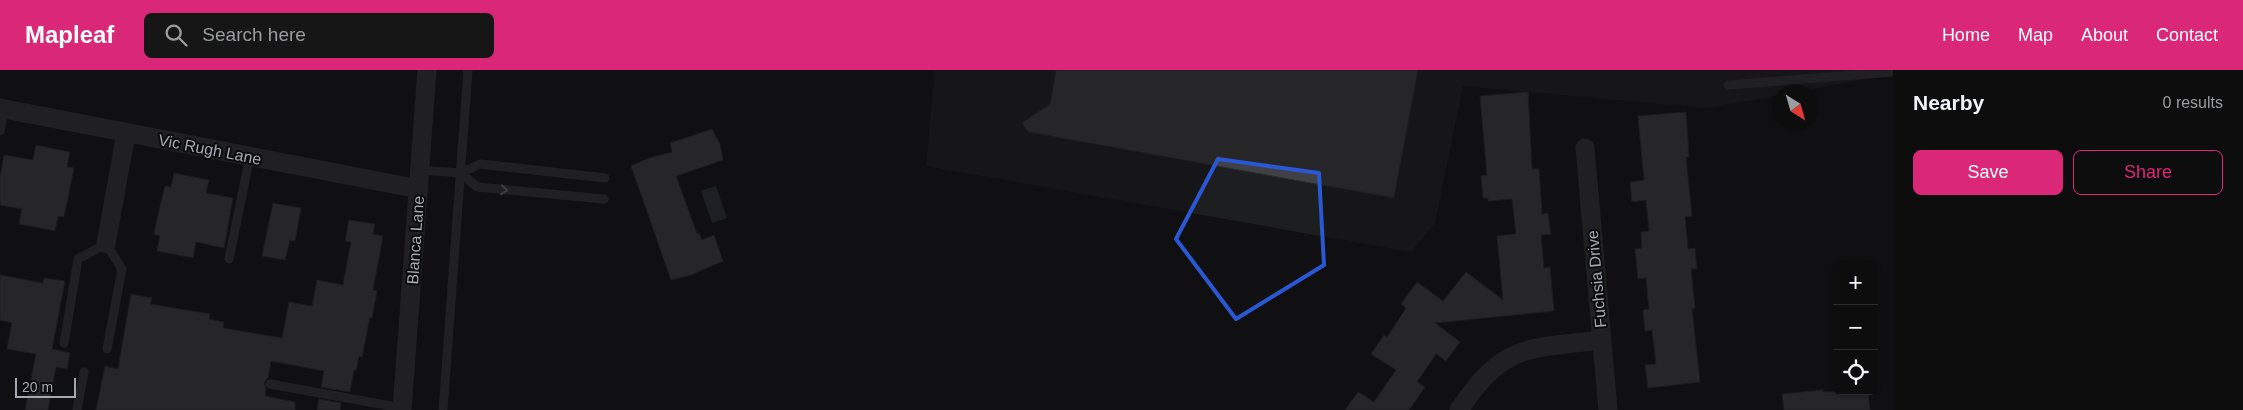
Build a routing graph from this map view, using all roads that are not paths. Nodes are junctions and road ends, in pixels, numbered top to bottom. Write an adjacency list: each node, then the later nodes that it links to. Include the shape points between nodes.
1 (427, 70): 10 (street, Blanca Lane)
2 (468, 70): 11 (lane)
3 (1893, 72): 4 (lane)
4 (1728, 85)
5 (2, 109): 6 (lane); 7 (street, Vic Rugh Lane)
6 (0, 131)
7 (126, 132): 9 (street, Vic Rugh Lane); 15 (street)
8 (1586, 148): 17 (street, Fuchsia Drive)
9 (250, 156): 13 (street, Vic Rugh Lane); 16 (lane)
10 (420, 170): 11 (lane); 13 (street, Blanca Lane)
11 (461, 173): 12 (lane, via 480,164); 14 (lane, one-way to 14, via 476,187); 24 (lane)
12 (605, 178)
13 (419, 189): 22 (street, Blanca Lane)
14 (604, 200)
15 (106, 244): 18 (lane, via 78,259); 19 (lane, via 122,269)
16 (228, 259)
17 (1601, 340): 25 (street, via 1528,349 1512,355 1486,373); 26 (street, Fuchsia Drive)
18 (64, 343)
19 (108, 349)
20 (84, 372): 23 (lane)
21 (270, 384): 22 (lane)
22 (402, 409)
23 (78, 410)
24 (443, 410)
25 (1459, 410)
26 (1608, 410)

